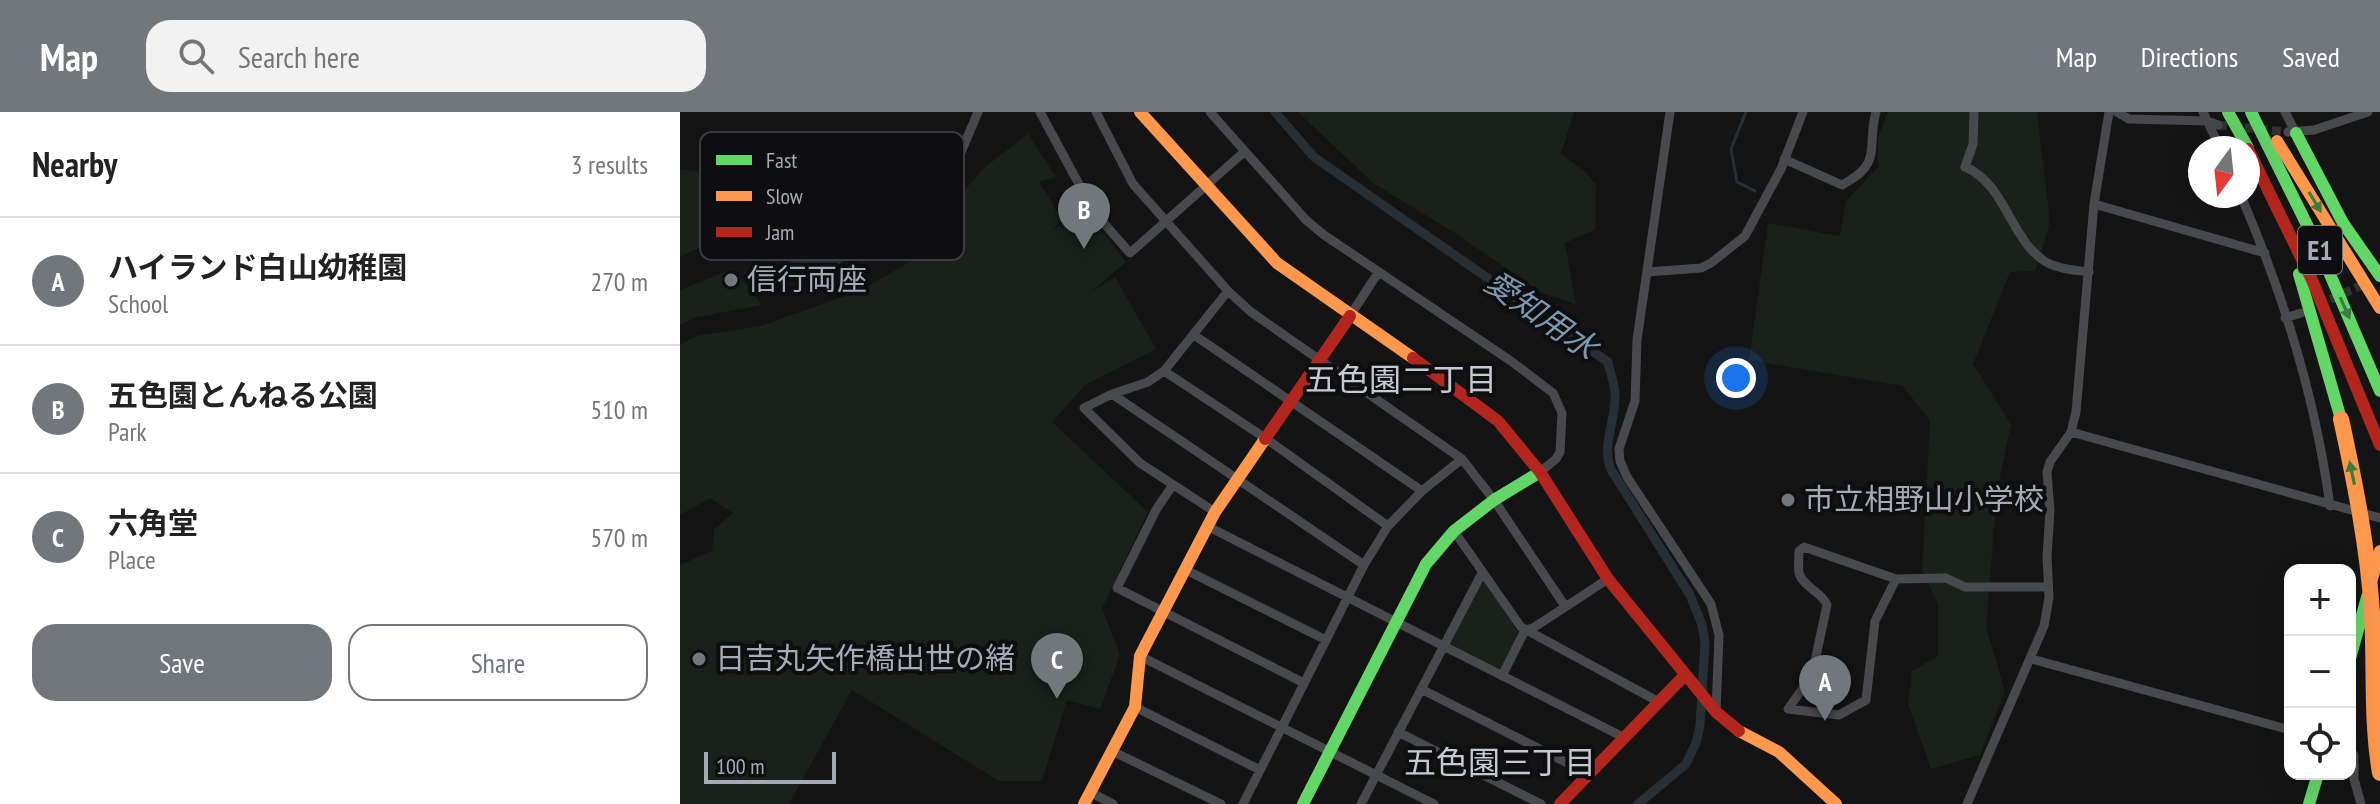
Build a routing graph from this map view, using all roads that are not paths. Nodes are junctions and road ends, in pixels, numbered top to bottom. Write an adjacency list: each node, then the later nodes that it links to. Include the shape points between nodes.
1 (978, 112): 21 (street)
2 (1040, 112): 29 (street, via 1094,212 1130,253)
3 (1096, 112): 29 (street, via 1133,184)
4 (1140, 112): 25 (main road)
5 (1210, 112): 22 (street)
6 (1670, 112): 31 (street)
7 (1803, 112): 23 (street)
8 (1876, 112): 23 (street, via 1868,166 1842,185)
9 (1974, 112): 32 (street, via 1973,144 1965,167 1985,179 2032,250 2047,263)
10 (2109, 112): 27 (street)
11 (2117, 112): 16 (street)
12 (2251, 112): 43 (main road, E1, one-way to 43, via 2320,251)
13 (2260, 112): 36 (main road, one-way to 36)
14 (2285, 112): 19 (street)
15 (2368, 112): 17 (street)
16 (2131, 115): 18 (street)
17 (2346, 116): 19 (street)
18 (2214, 118): 20 (main road, E1)
19 (2292, 132): 34 (main road)
20 (2234, 136)
21 (964, 145)
22 (1244, 152): 25 (street); 33 (street, via 1306,220)
23 (1784, 159): 31 (street, via 1752,227 1736,244 1701,268)
24 (2260, 172): 26 (main road, E1)
25 (1205, 186): 29 (street); 38 (main road, via 1277,263)
26 (2269, 190): 48 (main road, E1); 91 (main road, one-way to 26, bridge, via 2373,726 2369,578 2356,491 2310,308)
27 (2094, 204): 30 (street); 32 (street)
28 (2246, 208): 30 (street)
29 (1167, 221): 35 (street)
30 (2265, 253): 39 (street)
31 (1647, 272): 83 (street, via 1635,401 1620,461 1711,604 1719,635)
32 (2089, 272): 46 (street)
33 (1378, 273): 38 (street); 50 (street, via 1553,393 1562,413 1560,452)
34 (2376, 278)
35 (1228, 291): 40 (street); 41 (street)
36 (2380, 308)
37 (2301, 313): 39 (street)
38 (1350, 316): 41 (main road); 50 (main road, via 1487,411)
39 (2285, 318): 55 (street, via 2313,408)
40 (1194, 335): 42 (street); 45 (street)
41 (1319, 360): 45 (main road); 49 (street)
42 (1164, 371): 44 (street); 47 (street)
43 (2380, 391)
44 (1112, 394): 51 (street); 52 (street, via 1084,408 1140,463)
45 (1291, 401): 47 (main road); 53 (street)
46 (2071, 432): 55 (street); 66 (street, via 2047,472)
47 (1265, 438): 51 (main road); 58 (street)
48 (2380, 445)
49 (1462, 459): 53 (street); 54 (street)
50 (1540, 472): 54 (main road); 64 (main road)
51 (1237, 479): 57 (main road); 61 (street)
52 (1173, 485): 57 (street); 69 (street, via 1117,588)
53 (1422, 491): 58 (street)
54 (1494, 500): 59 (main road); 68 (street)
55 (2330, 506): 56 (street)
56 (2380, 518)
57 (1211, 519): 62 (main road); 67 (street)
58 (1388, 526): 61 (street)
59 (1454, 531): 63 (street); 70 (main road, via 1426,564)
60 (2380, 551): 72 (main road)
61 (1364, 565): 67 (street)
62 (1184, 569): 69 (main road); 73 (street)
63 (1482, 573): 71 (street); 74 (street)
64 (1608, 579): 68 (street); 78 (main road)
65 (1896, 579): 65 (street, via 1804,547 1799,551 1802,579 1827,605 1812,675 1788,709 1839,715 1866,700 1875,621); 66 (street, via 1946,578 1965,587)
66 (2047, 587): 76 (street, via 2047,612)
67 (1349, 597): 70 (street); 73 (street)
68 (1565, 606): 71 (street)
69 (1163, 611): 75 (main road); 79 (street)
70 (1396, 620): 74 (street); 89 (main road)
71 (1525, 630): 77 (street); 81 (street)
72 (2356, 637)
73 (1326, 640): 79 (street)
74 (1444, 645): 77 (street); 80 (street)
75 (1140, 656): 82 (main road); 84 (street)
76 (2032, 659): 85 (street); 106 (street)
77 (1502, 676): 87 (street)
78 (1690, 680): 81 (main road); 83 (main road)
79 (1304, 683): 84 (street)
80 (1421, 689): 86 (street); 93 (street)
81 (1659, 702): 87 (main road)
82 (1135, 707): 88 (main road); 90 (street)
83 (1715, 710): 105 (main road, via 1734,729 1779,752)
84 (1282, 726): 89 (street); 90 (street)
85 (2284, 728)
86 (1398, 732): 92 (street); 103 (street)
87 (1625, 738): 93 (main road)
88 (1112, 751): 96 (main road); 98 (street)
89 (1330, 751): 92 (street); 100 (main road)
90 (1260, 770): 99 (street)
91 (2380, 773)
92 (1376, 774): 101 (street); 102 (street)
93 (1589, 774): 104 (main road)
94 (2316, 780): 107 (main road)
95 (2354, 780): 108 (street)
96 (1087, 798): 97 (street)
97 (1113, 804)
98 (1221, 804)
99 (1243, 804)
100 (1303, 804)
101 (1361, 804)
102 (1434, 804)
103 (1541, 804)
104 (1560, 804)
105 (1836, 804)
106 (1967, 804)
107 (2309, 804)
108 (2361, 804)

